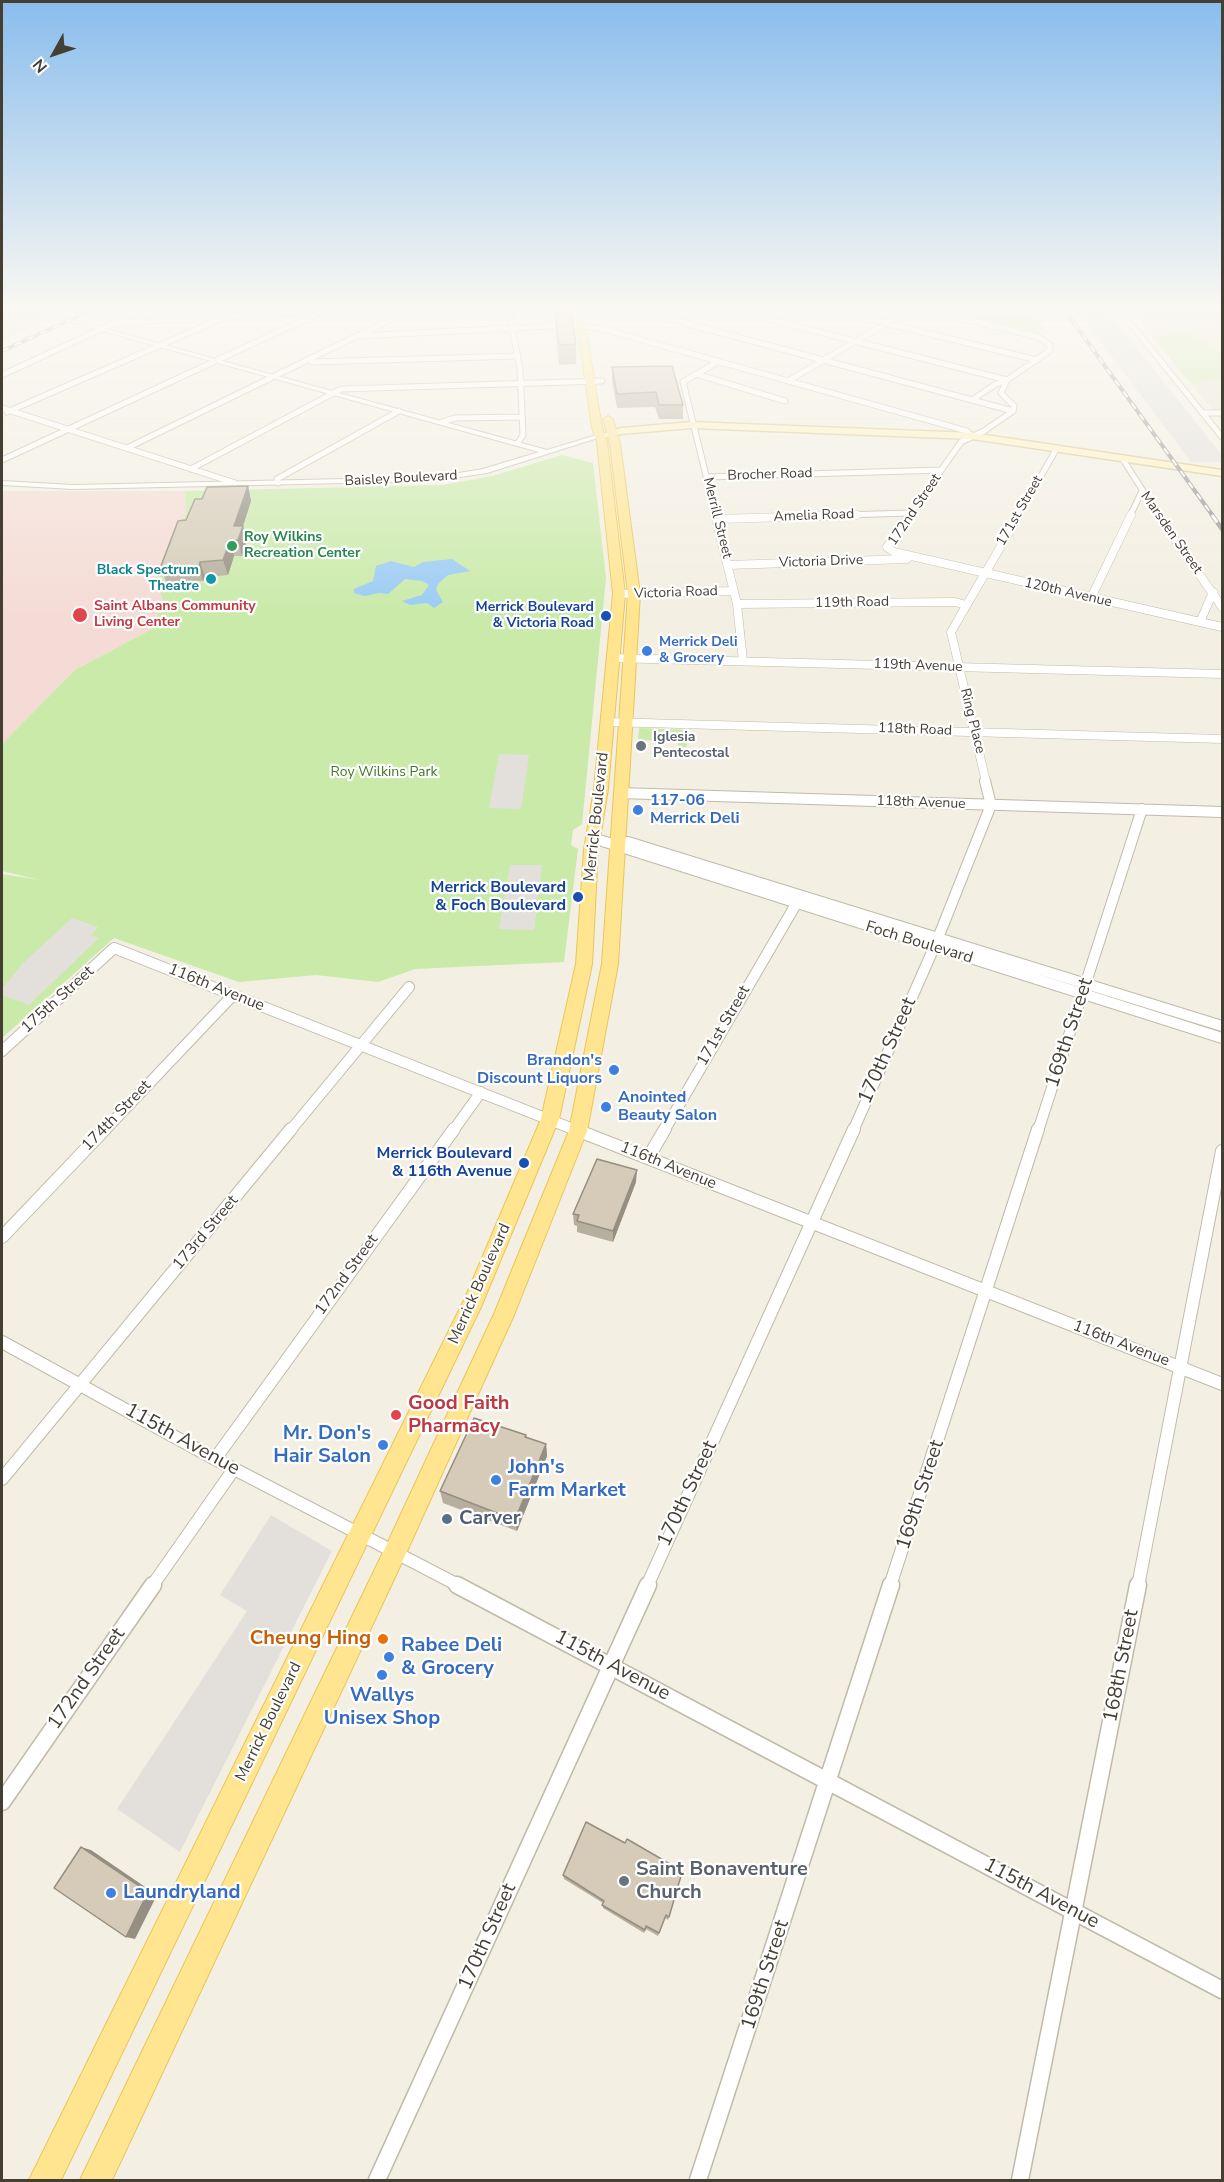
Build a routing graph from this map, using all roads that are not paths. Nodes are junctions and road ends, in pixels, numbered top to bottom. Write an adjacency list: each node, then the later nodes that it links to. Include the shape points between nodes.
1 (22, 414): 17 (street)
2 (101, 414): 17 (street)
3 (198, 414): 22 (street)
4 (295, 414): 27 (street)
5 (394, 414): 33 (street, via 278,479)
6 (410, 414): 15 (street)
7 (522, 414): 14 (street)
8 (600, 414): 18 (main road, Merrick Boulevard)
9 (607, 414): 18 (main road, Merrick Boulevard)
10 (690, 414): 16 (street, Merrill Street)
11 (906, 414): 19 (street, via 967,431)
12 (1008, 414): 19 (street, 172nd Street)
13 (1204, 414): 20 (street)
14 (522, 417): 15 (street, via 455,418); 21 (street, via 523,435)
15 (442, 422): 21 (street)
16 (692, 424): 18 (main road, Baisley Boulevard); 19 (main road, Baisley Boulevard); 30 (street, Merrill Street)
17 (68, 429): 22 (street); 26 (street)
18 (606, 435): 24 (street, Baisley Boulevard); 42 (main road, Merrick Boulevard); 43 (main road, Merrick Boulevard, via 620,476)
19 (972, 436): 23 (main road, Baisley Boulevard); 28 (street, 172nd Street, via 961,442)
20 (1222, 437)
21 (518, 443): 24 (street)
22 (127, 448): 27 (street)
23 (1056, 448): 25 (main road, Baisley Boulevard); 39 (street, 171st Street)
24 (547, 452): 33 (street, Baisley Boulevard, via 484,471 435,479)
25 (1122, 458): 29 (main road, Baisley Boulevard); 34 (street, Marsden Street)
26 (2, 460)
27 (191, 469): 32 (street)
28 (941, 470): 30 (street, Brocher Road); 35 (street, 172nd Street)
29 (1222, 474)
30 (706, 477): 36 (street, Merrill Street)
31 (2, 483): 32 (street, Baisley Boulevard, via 73,487)
32 (236, 483): 33 (street, Baisley Boulevard)
33 (278, 483)
34 (1142, 491): 41 (street, Marsden Street); 44 (street)
35 (910, 513): 36 (street, Amelia Road); 37 (street, 172nd Street, via 887,547)
36 (718, 519): 38 (street, Merrill Street)
37 (913, 558): 38 (street, Victoria Drive); 39 (street, 120th Avenue)
38 (728, 565): 40 (street, Merrill Street)
39 (984, 574): 44 (street, 120th Avenue); 46 (street, Ring Place)
40 (734, 591): 43 (street, Victoria Road); 45 (street, Merrill Street)
41 (1213, 592): 47 (street, Marsden Street); 48 (street)
42 (619, 594): 43 (street, Victoria Road); 50 (main road, Merrick Boulevard)
43 (634, 594): 51 (main road, Merrick Boulevard)
44 (1091, 598): 48 (street, 120th Avenue)
45 (737, 604): 46 (street, 119th Road); 52 (street, Merrill Street)
46 (966, 605): 53 (street, Ring Place, via 951,632)
47 (1222, 607)
48 (1200, 622): 49 (street, 120th Avenue)
49 (1222, 627)
50 (613, 658): 51 (street, 119th Avenue); 56 (main road, Merrick Boulevard)
51 (630, 658): 52 (street, 119th Avenue); 55 (main road, Merrick Boulevard)
52 (743, 661): 53 (street, 119th Avenue)
53 (958, 667): 54 (street, 119th Avenue); 57 (street, Ring Place)
54 (1222, 674)
55 (624, 721): 56 (street, 118th Road); 57 (street, 118th Road); 59 (main road, Merrick Boulevard)
56 (607, 722): 63 (main road, Merrick Boulevard)
57 (975, 731): 58 (street, 118th Road); 60 (street, Ring Place)
58 (1222, 739)
59 (620, 793): 60 (street, 118th Avenue); 64 (main road, Merrick Boulevard)
60 (991, 805): 61 (street, 118th Avenue); 66 (street, 170th Street)
61 (1142, 809): 62 (street, 118th Avenue); 69 (street, 169th Street)
62 (1222, 812)
63 (593, 838): 64 (street, Foch Boulevard); 76 (main road, Merrick Boulevard, via 584,964)
64 (617, 845): 65 (street, Foch Boulevard); 77 (main road, Merrick Boulevard, via 610,964)
65 (798, 899): 66 (street, Foch Boulevard); 79 (street, 171st Street)
66 (936, 943): 69 (street, Foch Boulevard); 80 (street, 170th Street)
67 (114, 948): 70 (street, 116th Avenue); 74 (street, 175th Street)
68 (409, 987): 73 (street, 173rd Street)
69 (1084, 989): 71 (street, Foch Boulevard); 72 (street, Foch Boulevard); 82 (street, 169th Street)
70 (233, 995): 73 (street, 116th Avenue); 81 (street, 174th Street)
71 (1222, 1026)
72 (1222, 1038)
73 (361, 1045): 75 (street, 116th Avenue); 87 (street, 173rd Street)
74 (2, 1051)
75 (481, 1092): 76 (street, 116th Avenue); 89 (street, 172nd Street)
76 (550, 1119): 77 (street, 116th Avenue); 83 (main road, Merrick Boulevard)
77 (578, 1131): 79 (street, 116th Avenue); 84 (main road, Merrick Boulevard)
78 (1222, 1151): 86 (street, 168th Street)
79 (648, 1158): 80 (street, 116th Avenue)
80 (812, 1223): 82 (street, 116th Avenue); 94 (street, 170th Street)
81 (2, 1237)
82 (987, 1292): 86 (street, 116th Avenue); 95 (street, 169th Street)
83 (477, 1296): 84 (main road); 92 (main road, Merrick Boulevard)
84 (509, 1302): 93 (main road, Merrick Boulevard)
85 (2, 1342): 87 (street, 115th Avenue)
86 (1180, 1368): 88 (street, 116th Avenue); 97 (street, 168th Street)
87 (80, 1384): 89 (street, 115th Avenue); 91 (street, 173rd Street)
88 (1222, 1384)
89 (214, 1459): 90 (street, 115th Avenue)
90 (234, 1469): 92 (street, 115th Avenue); 96 (street, 172nd Street)
91 (2, 1479)
92 (362, 1534): 93 (street, 115th Avenue); 99 (main road, Merrick Boulevard)
93 (395, 1552): 94 (street, 115th Avenue); 100 (main road, Merrick Boulevard)
94 (610, 1665): 95 (street, 115th Avenue); 101 (street, 170th Street)
95 (829, 1782): 97 (street, 115th Avenue); 102 (street, 169th Street)
96 (2, 1802)
97 (1075, 1912): 98 (street, 115th Avenue); 103 (street, 168th Street)
98 (1222, 1990)
99 (45, 2181)
100 (96, 2181)
101 (377, 2181)
102 (698, 2181)
103 (1020, 2181)

